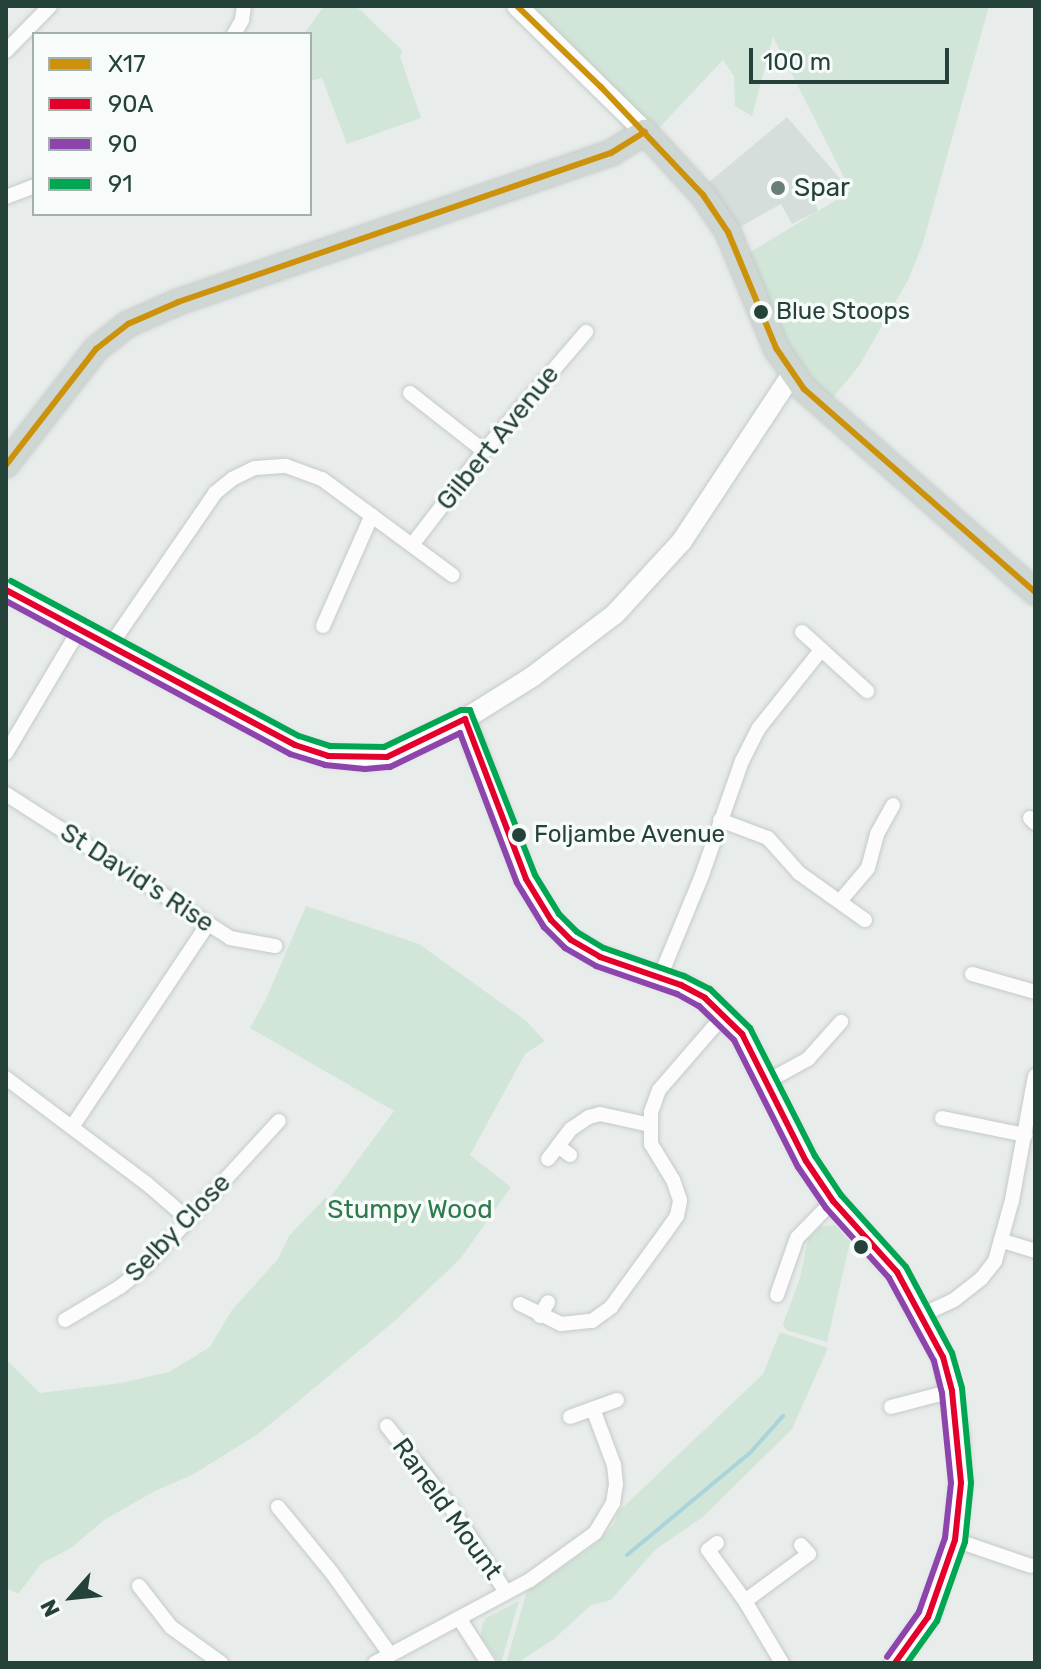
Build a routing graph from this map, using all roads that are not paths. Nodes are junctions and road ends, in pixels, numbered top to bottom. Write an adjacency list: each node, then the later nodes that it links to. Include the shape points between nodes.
1 (50, 6): 5 (street)
2 (244, 6): 4 (street)
3 (517, 6): 6 (street)
4 (235, 32)
5 (6, 51)
6 (645, 132): 10 (main road, via 703,195 728,232); 13 (main road, via 611,153 178,302 128,324 96,349)
7 (32, 187): 8 (street)
8 (6, 197)
9 (586, 332): 12 (street, Gilbert Avenue)
10 (792, 374): 18 (main road, via 828,414); 25 (street, via 682,541 638,591 575,647)
11 (410, 393): 12 (street)
12 (484, 451): 15 (street, Gilbert Avenue)
13 (6, 465)
14 (372, 515): 15 (street); 19 (street); 22 (street, via 302,469 269,465 242,473 209,501)
15 (412, 545): 16 (street)
16 (452, 575)
17 (6, 590): 20 (street)
18 (1035, 592)
19 (323, 626)
20 (79, 630): 22 (street); 26 (street)
21 (802, 632): 23 (street)
22 (110, 646): 25 (street, via 295,745 328,756 387,757)
23 (821, 650): 24 (street); 29 (street, via 759,728)
24 (867, 691)
25 (465, 719): 35 (street, via 526,879 551,920 600,957)
26 (6, 753)
27 (6, 794): 32 (street, St David's Rise)
28 (893, 805): 30 (street, via 877,834 868,868)
29 (720, 820): 30 (street, via 768,838 799,873); 35 (street)
30 (841, 900): 31 (street)
31 (865, 920)
32 (208, 924): 33 (street, St David's Rise, via 230,938); 45 (street)
33 (275, 946)
34 (979, 971): 36 (street)
35 (660, 977): 37 (street, via 705,998)
36 (1035, 992)
37 (724, 1015): 40 (street, via 742,1034); 44 (street, via 659,1090)
38 (841, 1022): 40 (street, via 824,1032 808,1059)
39 (1035, 1076): 46 (street)
40 (768, 1081): 48 (street, via 806,1161)
41 (8, 1085): 45 (street)
42 (948, 1114): 46 (street)
43 (279, 1121): 49 (street, Selby Close)
44 (650, 1125): 47 (street, via 600,1114 589,1117 571,1129 564,1151); 56 (street, via 651,1144 680,1200 661,1252 592,1321 561,1324)
45 (72, 1127): 49 (street)
46 (1025, 1135): 50 (street)
47 (548, 1159)
48 (833, 1201): 52 (street, via 797,1238); 55 (street, via 897,1272)
49 (189, 1220): 57 (street, Selby Close, via 137,1274)
50 (1003, 1241): 51 (street); 55 (street, via 981,1279)
51 (1035, 1251)
52 (777, 1295)
53 (548, 1302): 56 (street)
54 (520, 1304): 56 (street)
55 (922, 1315): 58 (street, via 943,1357)
56 (540, 1316)
57 (65, 1320)
58 (952, 1391): 60 (street); 65 (street, via 961,1483)
59 (617, 1400): 61 (street)
60 (891, 1407)
61 (593, 1409): 62 (street); 70 (street, via 614,1465 616,1484 605,1521 576,1550)
62 (570, 1417)
63 (387, 1426): 70 (street, Raneld Mount, via 452,1509)
64 (278, 1507): 73 (street)
65 (955, 1540): 68 (street); 74 (street, via 928,1617)
66 (717, 1543): 71 (street, via 708,1550)
67 (801, 1545): 71 (street, via 809,1554)
68 (1031, 1566)
69 (139, 1586): 75 (street, via 171,1627)
70 (506, 1592): 72 (street)
71 (745, 1601): 78 (street)
72 (459, 1618): 73 (street); 77 (street)
73 (389, 1653): 76 (street)
74 (899, 1662)
75 (221, 1663)
76 (375, 1663)
77 (488, 1663)
78 (782, 1663)

